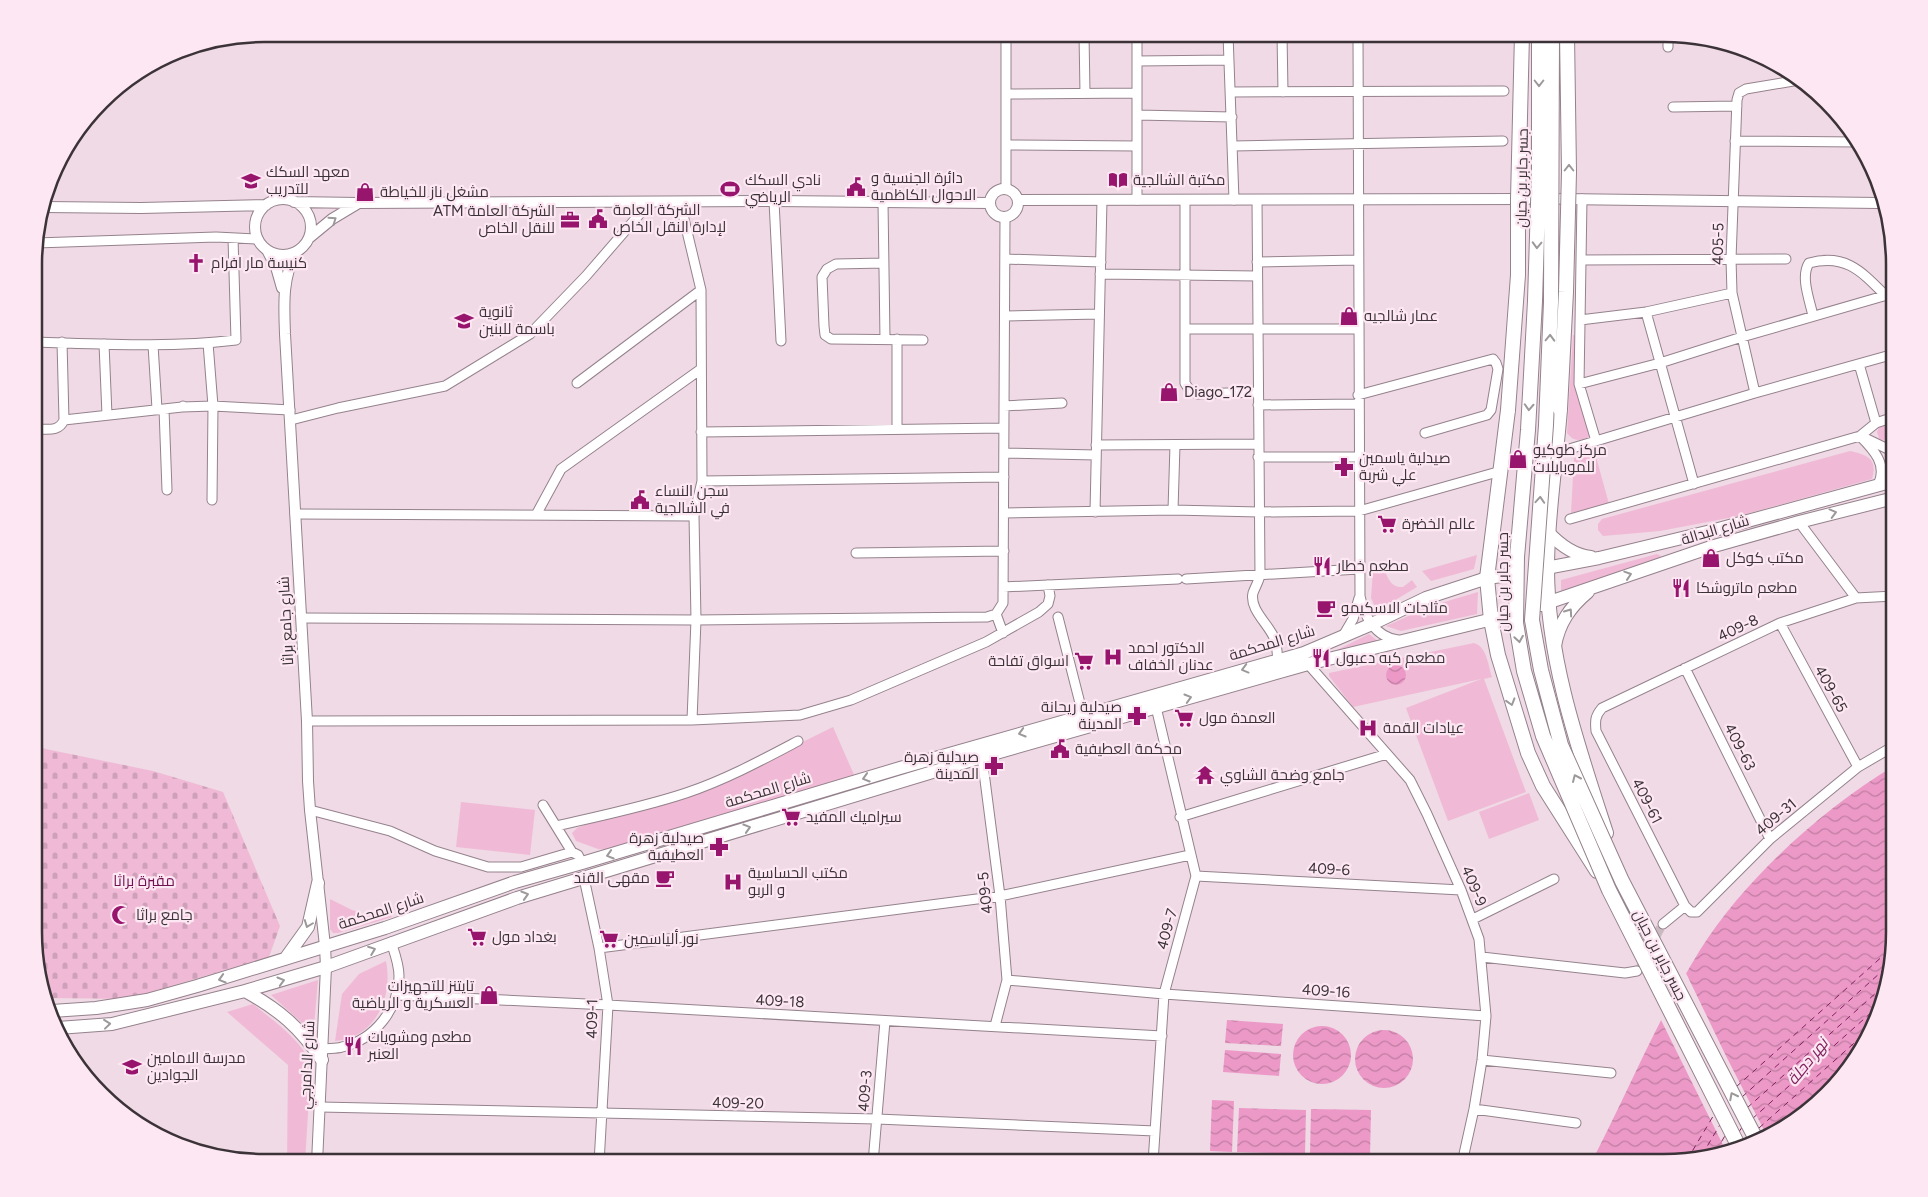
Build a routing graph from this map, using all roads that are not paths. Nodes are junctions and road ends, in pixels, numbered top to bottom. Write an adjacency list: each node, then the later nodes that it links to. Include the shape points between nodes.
1 (1006, 42): 22 (street)
2 (1084, 42): 20 (street)
3 (1137, 42): 14 (street)
4 (1228, 42): 13 (street)
5 (1282, 42): 18 (street)
6 (1358, 42): 19 (street)
7 (1522, 42): 134 (main road, bridge, via 1518,275)
8 (1539, 42): 208 (main road, جسر جابر بن حيان, one-way to 208, bridge, via 1535,301 1517,557 1516,623 1524,671 1543,736)
9 (1552, 42): 205 (main road, جسر جابر بن حيان, one-way to 9, bridge, via 1556,731 1532,620 1551,302)
10 (1567, 42): 129 (main road, one-way to 10, bridge, via 1566,292)
11 (1668, 42): 12 (street)
12 (1668, 46)
13 (1229, 60): 14 (street); 17 (street)
14 (1137, 61): 21 (street)
15 (1790, 82): 23 (street, 405-5, via 1746,89 1739,93)
16 (1504, 91): 19 (street)
17 (1230, 92): 18 (street); 26 (street)
18 (1282, 92): 19 (street)
19 (1358, 92): 30 (street)
20 (1084, 93): 21 (street); 22 (street)
21 (1137, 93): 25 (street)
22 (1006, 94): 31 (street)
23 (1737, 106): 24 (street); 28 (street, 405-5)
24 (1673, 107)
25 (1137, 115): 26 (street); 32 (street)
26 (1232, 117): 33 (street)
27 (1503, 141): 30 (street)
28 (1735, 141): 29 (street); 50 (street, 405-5)
29 (1849, 142)
30 (1358, 143): 33 (street); 45 (street)
31 (1006, 145): 32 (street); 34 (street)
32 (1137, 146): 41 (street)
33 (1233, 146): 43 (street)
34 (1006, 189): 39 (street, via 1013,192); 52 (street, via 994,194)
35 (1528, 199): 45 (street)
36 (1561, 199): 37 (street)
37 (1582, 199): 50 (street); 67 (street)
38 (774, 200): 48 (street); 49 (street); 91 (street)
39 (1018, 200): 40 (street); 56 (street, via 1015,212)
40 (1102, 200): 41 (street); 68 (street)
41 (1137, 200): 42 (street)
42 (1185, 200): 43 (street); 72 (street)
43 (1234, 200): 44 (street)
44 (1257, 200): 45 (street); 69 (street)
45 (1358, 200): 66 (street)
46 (294, 202): 51 (street); 54 (street, via 280,200); 58 (street, via 304,209 310,220)
47 (650, 202): 48 (street); 51 (street); 113 (street, via 530,334 445,386)
48 (680, 202): 74 (street)
49 (883, 202): 52 (street); 70 (street)
50 (1733, 202): 53 (street); 64 (street, 405-5)
51 (358, 203): 58 (street, one-way to 51)
52 (990, 203): 56 (street, via 995,213)
53 (1877, 203)
54 (266, 206): 55 (street); 59 (street, via 256,221)
55 (50, 207)
56 (1005, 217): 63 (street)
57 (233, 238): 59 (street); 60 (street); 94 (street, via 236,340)
58 (309, 238): 62 (street)
59 (258, 239): 61 (street)
60 (44, 243)
61 (267, 250): 62 (street, via 281,255); 77 (street, شارع جامع براثا)
62 (296, 252): 77 (street, شارع جامع براثا, via 286,276)
63 (1005, 259): 68 (street); 81 (street)
64 (1730, 259): 65 (street); 67 (street); 76 (street, 405-5)
65 (1786, 259)
66 (1358, 260): 69 (street); 86 (street)
67 (1581, 260): 83 (street)
68 (1101, 262): 71 (street)
69 (1257, 262): 73 (street)
70 (884, 264): 88 (street); 88 (street, via 836,264 826,269 822,277 826,335 831,339)
71 (1100, 274): 72 (street); 80 (street)
72 (1185, 274): 73 (street); 85 (street)
73 (1257, 276): 84 (street)
74 (701, 290): 100 (street); 101 (street)
75 (1886, 292): 82 (street, via 1853,266 1838,260 1809,262 1805,276)
76 (1732, 293): 79 (street); 87 (street, 405-5)
77 (284, 294): 113 (street, شارع جامع براثا)
78 (1886, 296): 82 (street)
79 (1646, 312): 83 (street); 98 (street)
80 (1099, 314): 81 (street); 127 (street)
81 (1004, 316): 110 (street)
82 (1813, 316): 87 (street)
83 (1580, 320): 102 (street)
84 (1257, 328): 85 (street); 86 (street); 103 (street)
85 (1185, 329): 103 (street, via 1185,383 1190,391 1197,394)
86 (1358, 329): 105 (street)
87 (1742, 337): 98 (street); 104 (street, 405-5)
88 (885, 339): 89 (street)
89 (897, 339): 90 (street); 120 (street)
90 (923, 340)
91 (781, 341)
92 (42, 342): 93 (street)
93 (62, 342): 95 (street); 115 (street)
94 (208, 343): 96 (street); 109 (street)
95 (104, 344): 96 (street); 112 (street)
96 (153, 345): 111 (street)
97 (1886, 356): 99 (street)
98 (1660, 364): 102 (street); 114 (street)
99 (1859, 364): 104 (street); 117 (street)
100 (701, 369): 121 (street); 149 (street, via 561,469)
101 (577, 383)
102 (1579, 384): 124 (street)
103 (1258, 392): 108 (street)
104 (1755, 393): 114 (street)
105 (1358, 395): 107 (street); 122 (street, via 1493,359 1498,369 1488,415)
106 (1062, 403): 110 (street)
107 (1358, 404): 108 (street); 132 (street)
108 (1258, 405): 126 (street)
109 (213, 406): 111 (street); 113 (street); 141 (street)
110 (1004, 406): 118 (street)
111 (161, 409): 112 (street); 140 (street)
112 (107, 415): 115 (street)
113 (290, 415): 148 (street, شارع جامع براثا)
114 (1675, 418): 124 (street); 138 (street)
115 (64, 420): 119 (street, via 56,429)
116 (1886, 420): 117 (street)
117 (1876, 423): 123 (street)
118 (1004, 428): 120 (street); 130 (street)
119 (42, 430)
120 (897, 430): 121 (street)
121 (701, 432): 136 (street)
122 (1425, 433)
123 (1860, 436): 128 (street); 138 (street); 139 (street, via 1880,460 1882,477)
124 (1596, 441): 129 (street)
125 (1174, 444): 126 (street); 127 (street); 143 (street)
126 (1258, 444): 133 (street)
127 (1096, 445): 131 (street)
128 (1886, 448)
129 (1556, 452): 153 (main road)
130 (1004, 453): 131 (street); 135 (street)
131 (1096, 455): 145 (street)
132 (1359, 456): 133 (street); 144 (street)
133 (1258, 457): 146 (street)
134 (1502, 471): 144 (street); 161 (main road)
135 (1004, 477): 136 (street); 147 (street)
136 (702, 481): 150 (street)
137 (1886, 483): 139 (main road, شارع البدالة)
138 (1694, 484): 151 (street)
139 (1878, 485): 156 (main road, شارع البدالة)
140 (167, 490)
141 (212, 500)
142 (1886, 500): 152 (main road, شارع البدالة, one-way to 142)
143 (1173, 510): 145 (street); 146 (street)
144 (1359, 511): 146 (street); 157 (street)
145 (1095, 512): 147 (street)
146 (1259, 512): 160 (street)
147 (1004, 513): 154 (street)
148 (295, 514): 149 (street); 172 (street, شارع جامع براثا)
149 (536, 515): 150 (street)
150 (694, 516): 173 (street)
151 (1570, 519)
152 (1799, 522): 163 (main road, شارع البدالة, one-way to 152, via 1714,546); 167 (street)
153 (1548, 532): 156 (main road, via 1565,548); 158 (main road)
154 (1004, 551): 155 (street); 164 (street)
155 (856, 553)
156 (1599, 558): 158 (main road, شارع البدالة)
157 (1359, 569): 160 (street); 165 (street)
158 (1544, 569): 168 (main road)
159 (1509, 574): 161 (main road, شارع المحكمة)
160 (1260, 575): 162 (street); 181 (street, via 1253,601 1275,640)
161 (1487, 578): 174 (main road); 176 (main road, شارع المحكمة, via 1426,598)
162 (1048, 585): 164 (street); 177 (street, via 1048,604)
163 (1598, 585): 168 (main road, شارع البدالة); 180 (main road, one-way to 163, via 1557,635 1568,612)
164 (1003, 586): 169 (street, via 1003,604)
165 (1360, 596): 176 (street); 178 (street, via 1353,619)
166 (1886, 596): 167 (street, 409-8)
167 (1856, 598): 175 (street, 409-8)
168 (1545, 604): 180 (main road)
169 (996, 614): 173 (street, via 987,617); 177 (street)
170 (1509, 615): 174 (main road, شارع المحكمة)
171 (1058, 617): 186 (street)
172 (302, 618): 173 (street); 188 (street, شارع جامع براثا)
173 (696, 620): 187 (street)
174 (1491, 620): 179 (main road, شارع المحكمة); 208 (main road, one-way to 208, bridge, via 1521,732 1543,786)
175 (1780, 623): 183 (street, 409-8); 193 (street, 409-65)
176 (1372, 624): 178 (main road, شارع المحكمة); 179 (street, via 1385,636)
177 (1003, 633): 187 (street, via 850,700 800,715)
178 (1343, 636): 181 (main road, شارع المحكمة)
179 (1402, 640): 182 (main road, شارع المحكمة)
180 (1555, 648): 205 (main road, bridge, via 1568,711)
181 (1278, 660): 186 (main road, شارع المحكمة, one-way to 186)
182 (1308, 664): 184 (main road, شارع المحكمة, one-way to 182); 191 (street, 409-9)
183 (1685, 668): 185 (street, 409-8); 198 (street, 409-63)
184 (1156, 707): 192 (main road, شارع المحكمة); 196 (street)
185 (1602, 708): 210 (street, 409-61, via 1595,721 1596,731)
186 (1083, 715): 201 (main road, شارع المحكمة, one-way to 201)
187 (692, 720): 188 (street)
188 (308, 721): 195 (street, شارع جامع براثا)
189 (798, 741): 197 (street, via 707,785 622,811)
190 (1886, 751): 193 (street, 409-31)
191 (1387, 754): 196 (street); 207 (street, 409-9, via 1410,780)
192 (982, 757): 203 (main road, شارع المحكمة, one-way to 192); 209 (street, 409-5)
193 (1858, 767): 198 (street, 409-31)
194 (543, 805): 197 (street)
195 (310, 810): 199 (street, via 390,831 435,851 488,867 521,866); 206 (street, شارع جامع براثا)
196 (1180, 817): 200 (street)
197 (556, 826): 199 (street)
198 (1770, 839): 210 (street, 409-31, via 1697,912 1691,912)
199 (572, 852): 201 (street)
200 (1190, 855): 202 (street); 209 (street)
201 (582, 863): 214 (main road, شارع المحكمة, via 515,882)
202 (1196, 876): 207 (street, 409-6); 222 (street, 409-7)
203 (584, 878): 213 (main road, شارع المحكمة, one-way to 203); 215 (street, 409-1)
204 (1554, 879): 211 (street)
205 (1622, 881): 240 (main road, جسر جابر بن حيان, one-way to 205, bridge)
206 (318, 883): 214 (street, شارع جامع براثا); 217 (main road, one-way to 217, via 308,928)
207 (1461, 890): 211 (street, 409-9)
208 (1609, 890): 241 (main road, جسر جابر بن حيان, bridge)
209 (1000, 896): 215 (street); 220 (street, 409-5)
210 (1685, 906): 212 (street)
211 (1473, 919): 216 (street, 409-9)
212 (1663, 924)
213 (391, 942): 218 (main road, شارع المحكمة, one-way to 213); 223 (street, via 399,977)
214 (326, 946): 217 (main road, شارع المحكمة); 218 (street, شارع الدامرجي)
215 (599, 948): 224 (street, 409-1)
216 (1482, 957): 219 (street, via 1626,973); 226 (street, 409-9)
217 (285, 959): 225 (main road, شارع المحكمة, one-way to 225, via 147,1000)
218 (326, 968): 221 (main road, شارع المحكمة, one-way to 218); 231 (street, شارع الدامرجي)
219 (1637, 971)
220 (1007, 980): 222 (street, 409-16); 228 (street, 409-5)
221 (245, 991): 229 (main road, شارع المحكمة, one-way to 221, via 112,1024); 231 (main road, via 289,1019)
222 (1164, 994): 226 (street, 409-16); 230 (street, 409-7)
223 (396, 995): 224 (street, 409-18); 231 (street, via 389,1013 376,1029 360,1040)
224 (608, 1005): 227 (street, 409-18); 236 (street, 409-1)
225 (57, 1011)
226 (1486, 1016): 232 (street, 409-9)
227 (885, 1021): 228 (street, 409-18); 237 (street, 409-3)
228 (995, 1026): 230 (street, 409-18)
229 (64, 1028)
230 (1162, 1036): 239 (street, 409-7)
231 (322, 1055): 234 (street, شارع الدامرجي)
232 (1482, 1060): 233 (street); 235 (street, 409-9)
233 (1611, 1073)
234 (320, 1107): 236 (street, 409-20); 242 (street, شارع الدامرجي)
235 (1474, 1109): 238 (street); 246 (street, 409-9)
236 (601, 1114): 237 (street, 409-20); 243 (street, 409-1)
237 (877, 1119): 239 (street, 409-20); 244 (street, 409-3)
238 (1576, 1123)
239 (1155, 1131): 245 (street, 409-7)
240 (1754, 1135)
241 (1737, 1142)
242 (317, 1155)
243 (599, 1155)
244 (874, 1155)
245 (1154, 1155)
246 (1464, 1155)

